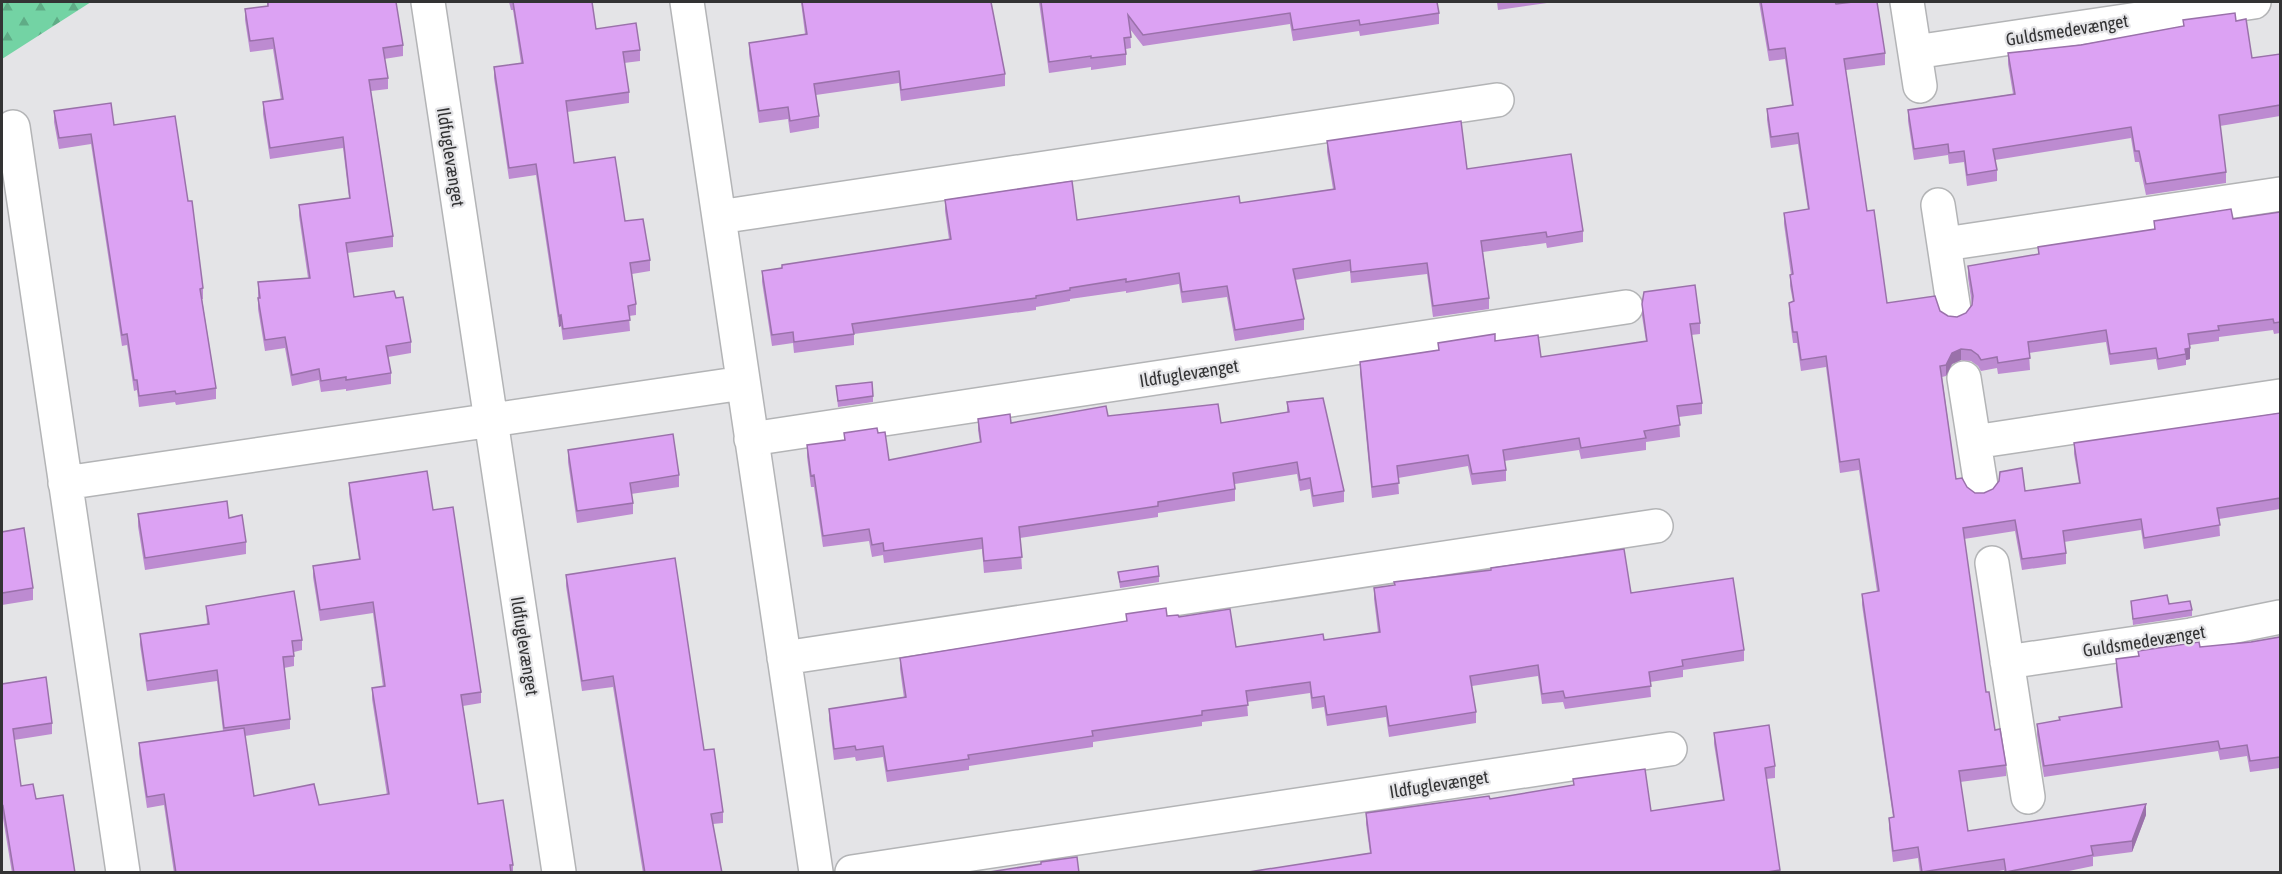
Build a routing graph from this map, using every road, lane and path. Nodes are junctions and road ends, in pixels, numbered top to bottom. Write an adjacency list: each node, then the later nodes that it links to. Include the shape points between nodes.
1 (428, 2): 18 (street, Ildfuglevænget)
2 (687, 2): 11 (street)
3 (1907, 2): 5 (street)
4 (2254, 2): 5 (street, Guldsmedevænget)
5 (1915, 52): 6 (street)
6 (1920, 86)
7 (1497, 100): 11 (street)
8 (12, 127): 21 (street)
9 (2280, 194): 12 (street)
10 (1938, 205): 12 (street)
11 (718, 218): 16 (street)
12 (1945, 244): 14 (street)
13 (1626, 307): 19 (street, Ildfuglevænget)
14 (1954, 310)
15 (1964, 378): 20 (street)
16 (743, 382): 18 (street); 19 (street)
17 (2280, 396): 20 (street)
18 (491, 420): 21 (street); 31 (street, Ildfuglevænget)
19 (751, 439): 26 (street)
20 (1974, 442): 22 (street)
21 (65, 483): 30 (street)
22 (1981, 486)
23 (1656, 526): 26 (street)
24 (1992, 562): 27 (street)
25 (2280, 617): 27 (street, Guldsmedevænget, via 2192,635)
26 (784, 658): 32 (street)
27 (2007, 662): 29 (street)
28 (1670, 749): 33 (street, Ildfuglevænget)
29 (2028, 796)
30 (123, 873)
31 (559, 873)
32 (816, 873)
33 (852, 873)

